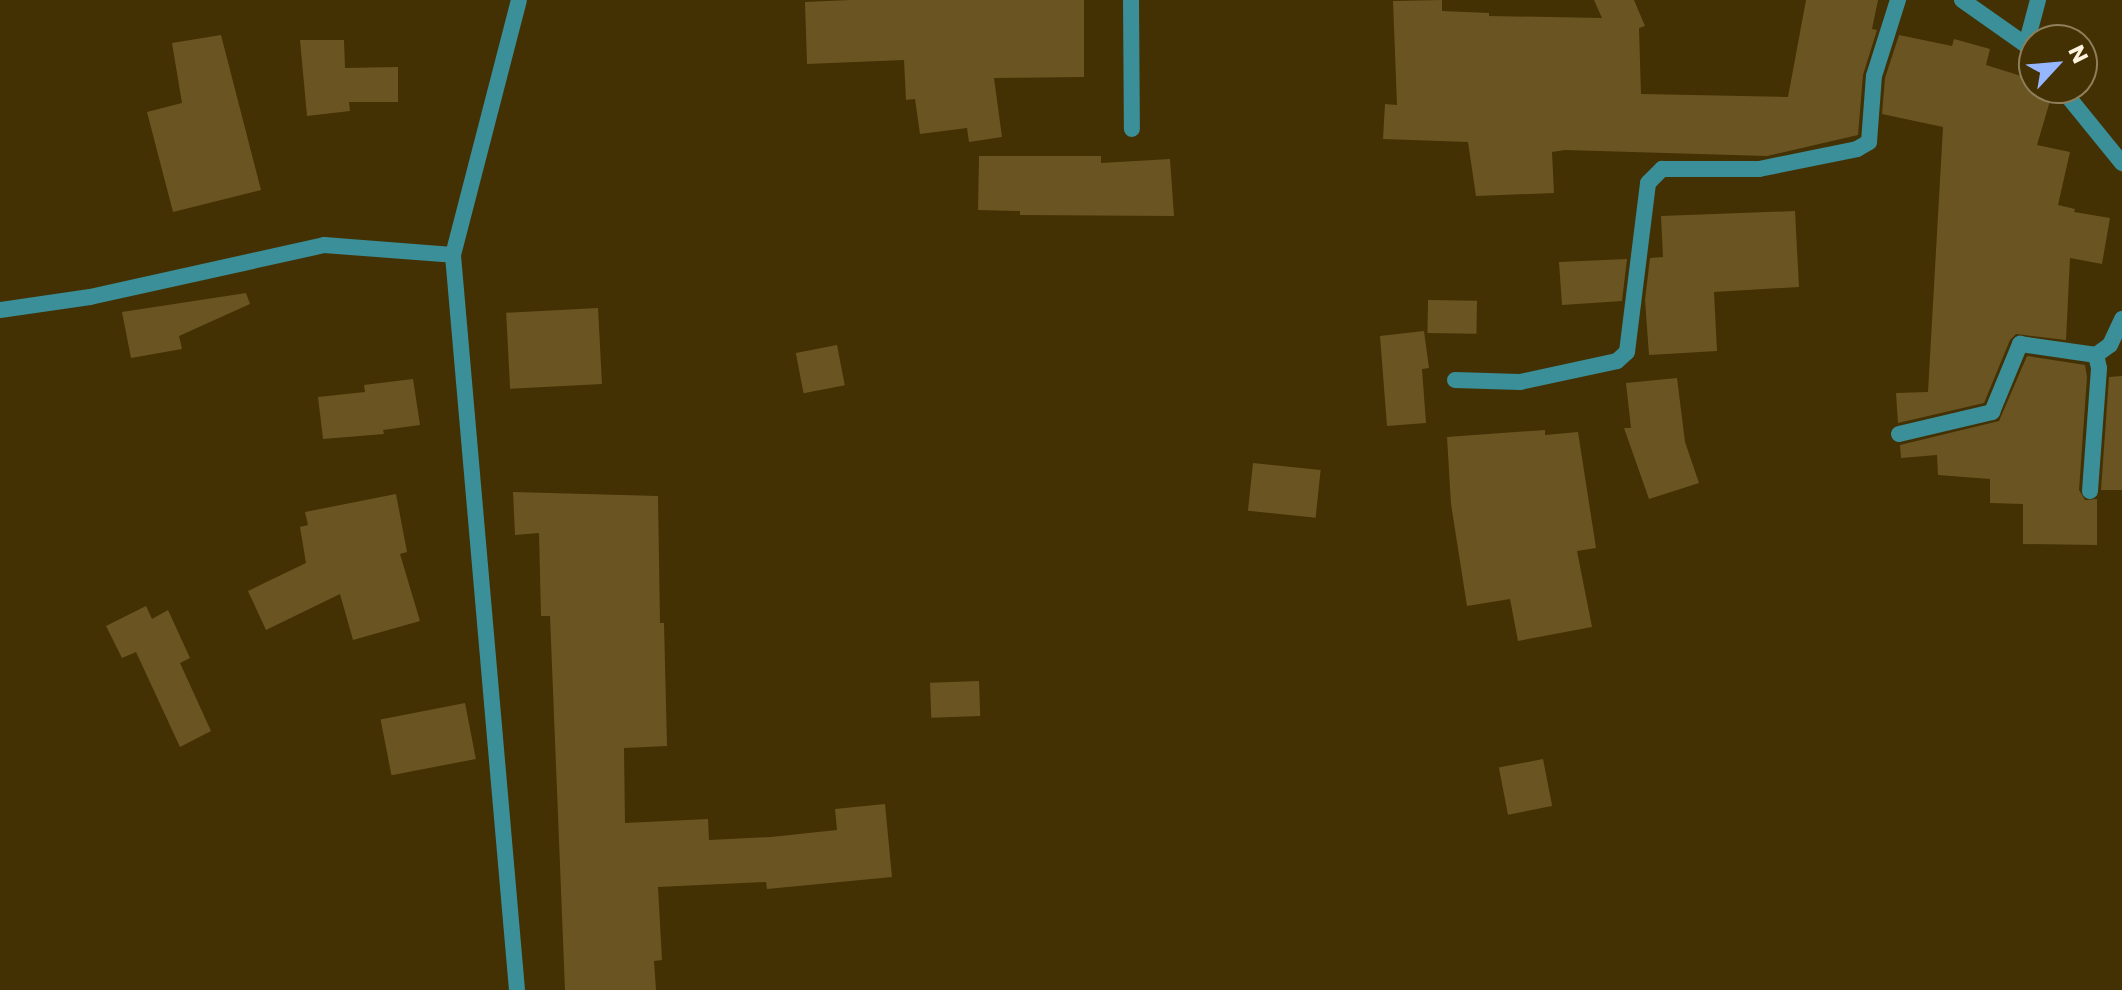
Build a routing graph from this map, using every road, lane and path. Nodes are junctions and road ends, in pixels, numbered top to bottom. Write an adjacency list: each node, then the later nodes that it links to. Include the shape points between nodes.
1 (519, 0): 11 (street)
2 (1131, 0): 9 (street)
3 (1898, 0): 15 (street, via 1874,76 1869,142 1759,169 1662,169 1648,183 1627,352 1617,361 1520,382)
4 (1962, 0): 7 (street)
5 (2038, 0): 6 (street)
6 (2034, 24)
7 (2018, 41)
8 (2074, 104): 10 (street)
9 (1132, 129)
10 (2122, 163)
11 (453, 255): 12 (street, via 324,245 90,297); 18 (street)
12 (0, 310)
13 (2122, 319): 14 (street, via 2110,345)
14 (2096, 355): 16 (street, via 2020,344 1992,412); 17 (street)
15 (1455, 380)
16 (1899, 434)
17 (2090, 491)
18 (517, 990)

